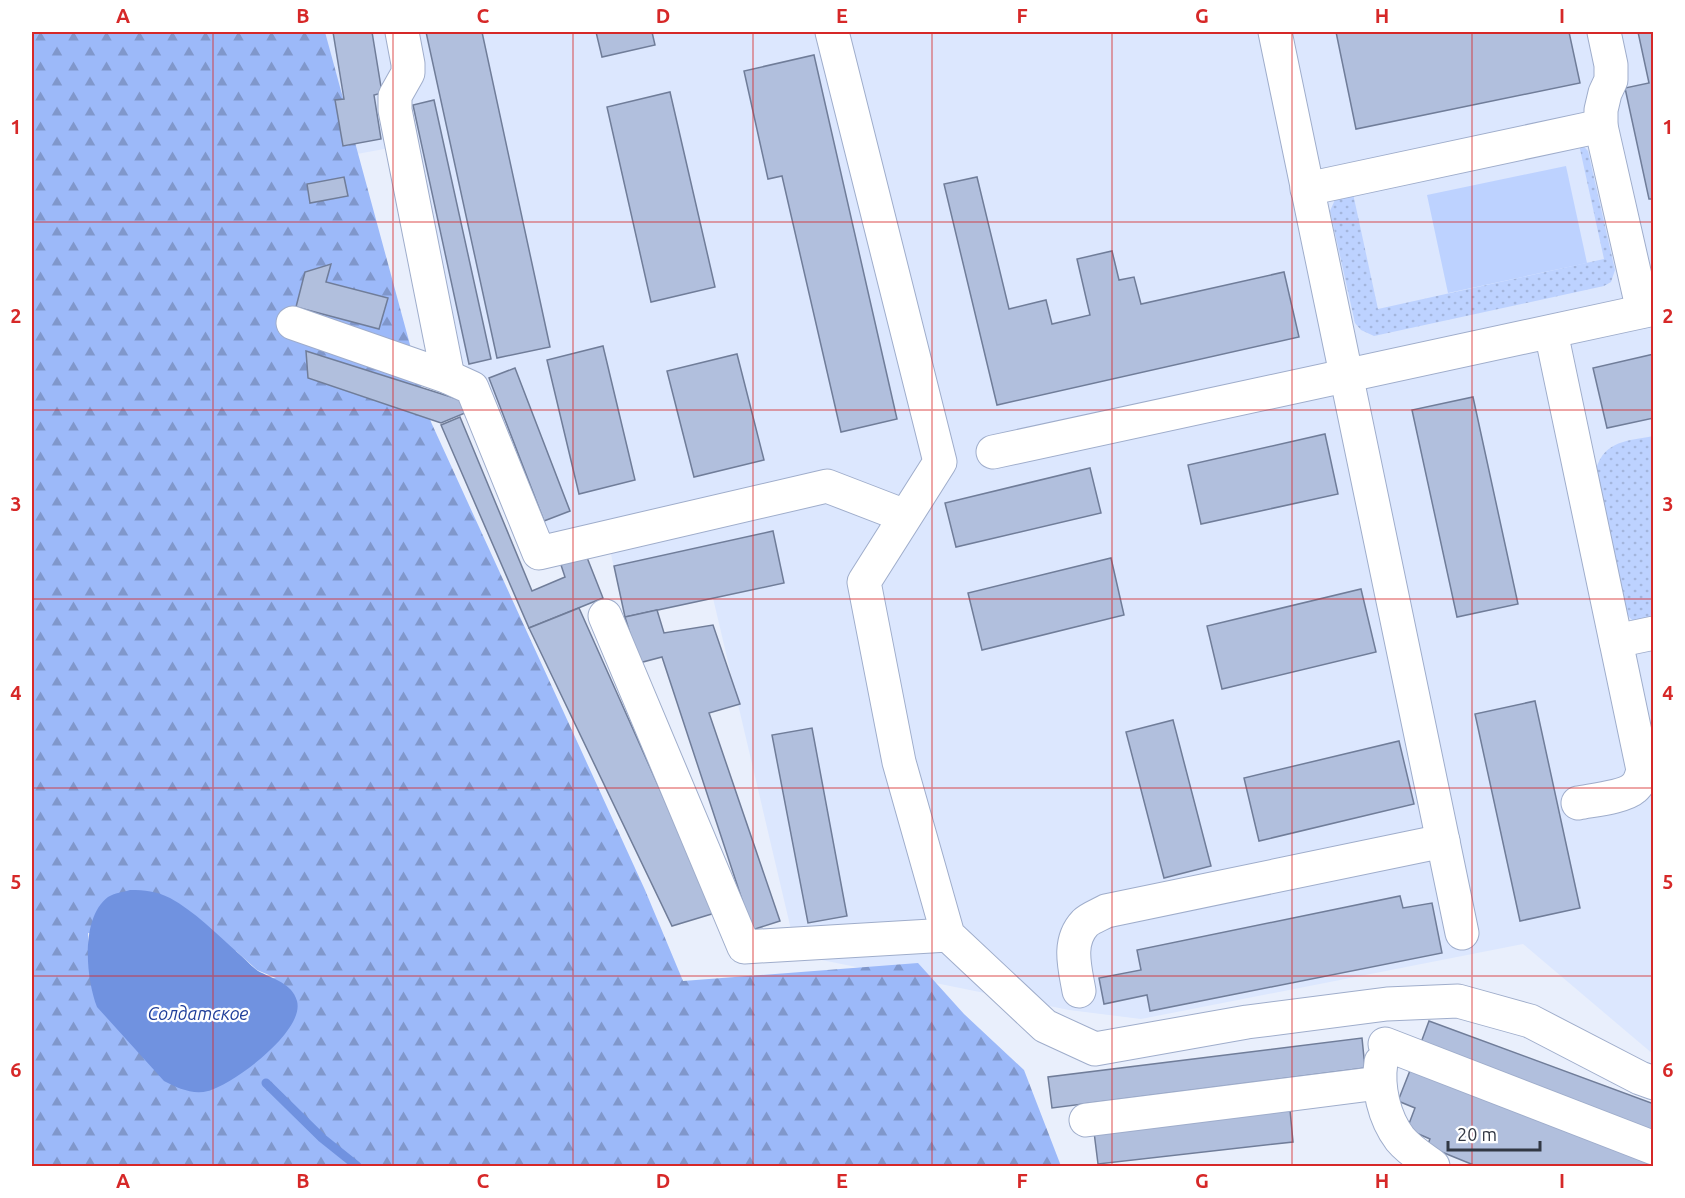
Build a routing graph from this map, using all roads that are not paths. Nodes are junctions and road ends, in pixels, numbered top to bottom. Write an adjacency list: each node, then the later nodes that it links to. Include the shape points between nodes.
1 (402, 32): 11 (lane, via 408,73 395,96 395,110)
2 (832, 32): 13 (lane, via 940,462)
3 (1275, 32): 6 (lane)
4 (1604, 32): 5 (lane, via 1611,80 1601,110)
5 (1601, 126): 6 (lane); 7 (lane)
6 (1307, 189): 10 (lane)
7 (1648, 310): 9 (lane)
8 (293, 323): 11 (lane)
9 (1551, 332): 10 (lane); 16 (lane)
10 (1346, 376): 12 (lane); 18 (lane)
11 (448, 377): 13 (lane, via 472,388 539,553 827,486)
12 (993, 452)
13 (905, 516): 20 (lane, via 864,582 899,762)
14 (605, 616): 20 (lane, via 744,947)
15 (1653, 633): 16 (lane)
16 (1616, 641): 17 (lane, via 1643,770 1633,789)
17 (1578, 803)
18 (1443, 841): 19 (lane); 21 (lane, via 1106,911 1086,922 1075,938 1073,959)
19 (1462, 933)
20 (948, 935): 22 (lane, via 1045,1026 1095,1049 1247,1022)
21 (1079, 991)
22 (1393, 1004): 23 (lane); 25 (lane, via 1458,1001 1530,1021)
23 (1385, 1044): 24 (lane); 27 (lane)
24 (1379, 1083): 26 (lane); 28 (lane, via 1388,1117 1401,1140)
25 (1653, 1083)
26 (1086, 1120)
27 (1653, 1148)
28 (1433, 1167)

